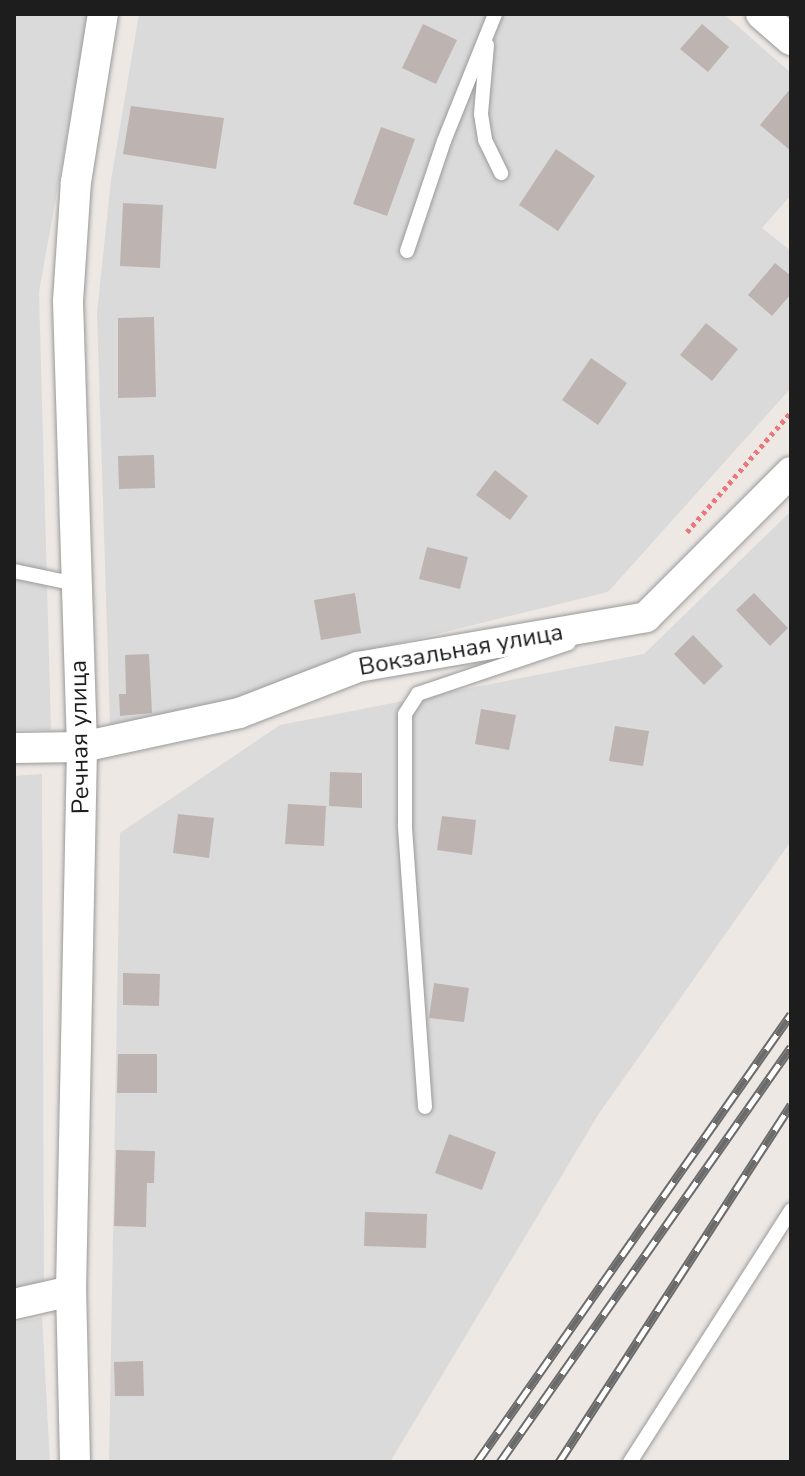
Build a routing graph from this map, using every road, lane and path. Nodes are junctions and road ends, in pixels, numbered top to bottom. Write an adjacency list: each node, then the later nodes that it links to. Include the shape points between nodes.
1 (103, 14): 12 (street, Речная улица, via 76,182 68,301)
2 (495, 14): 4 (lane)
3 (761, 14): 5 (street)
4 (488, 29): 6 (lane, via 481,114 485,140); 7 (lane)
5 (791, 40)
6 (501, 173)
7 (407, 251)
8 (791, 412): 10 (path)
9 (791, 472): 13 (street)
10 (680, 540)
11 (14, 571): 12 (lane)
12 (76, 584): 14 (street, Речная улица)
13 (646, 617): 14 (street, Вокзальная улица, via 358,667 239,713); 16 (lane, via 418,694 405,714 405,826)
14 (82, 747): 15 (street, Вокзальная улица); 18 (street, Речная улица)
15 (14, 748)
16 (425, 1107)
17 (791, 1210): 21 (lane)
18 (71, 1291): 19 (street); 20 (street, Речная улица)
19 (14, 1304)
20 (75, 1462)
21 (630, 1462)

